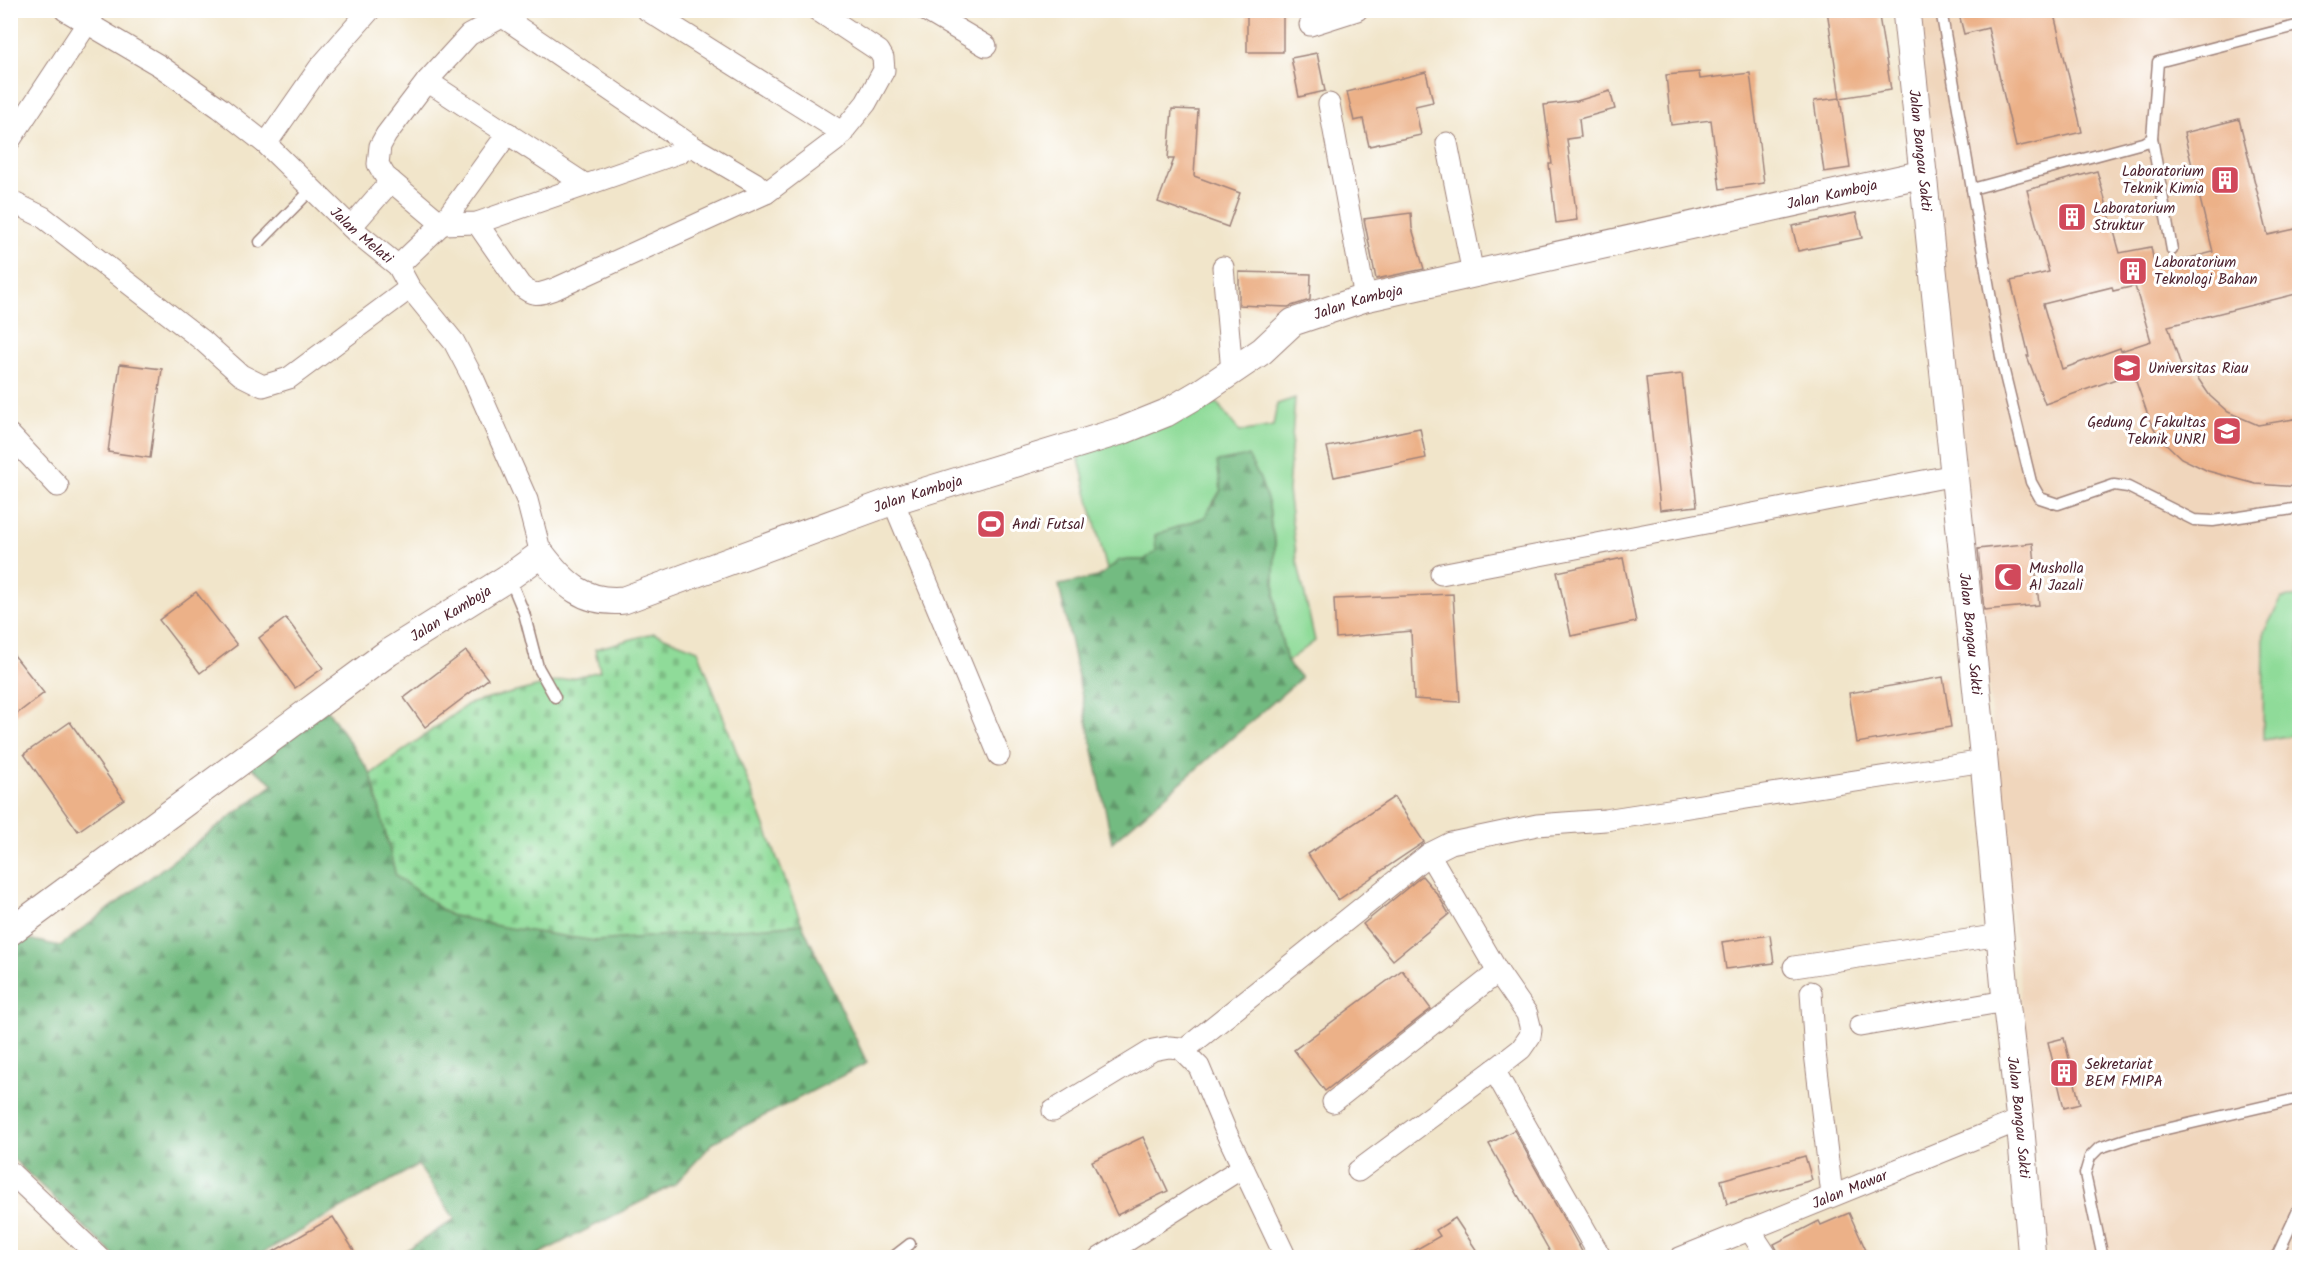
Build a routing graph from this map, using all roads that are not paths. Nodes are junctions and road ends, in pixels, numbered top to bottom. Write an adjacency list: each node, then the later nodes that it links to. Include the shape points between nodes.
1 (65, 10): 10 (street, Jalan Melati)
2 (370, 10): 21 (street, via 319,68)
3 (647, 10): 17 (street)
4 (817, 10): 17 (street, via 879,51 885,64 866,104)
5 (925, 10): 13 (street)
6 (1357, 10): 11 (street)
7 (1906, 10): 23 (street, Jalan Bangau Sakti)
8 (1941, 10): 26 (lane)
9 (509, 14): 14 (street, via 469,35); 22 (street)
10 (92, 17): 19 (street); 21 (street, Jalan Melati)
11 (1310, 25)
12 (2300, 25): 18 (lane, via 2157,62)
13 (986, 46)
14 (427, 81): 16 (street); 24 (street, via 381,146 378,164)
15 (1329, 104): 39 (street)
16 (508, 133): 25 (street); 31 (street)
17 (843, 133): 28 (street)
18 (2152, 138): 26 (lane); 34 (lane)
19 (10, 140)
20 (1447, 143): 37 (street)
21 (266, 144): 27 (street, Jalan Melati)
22 (692, 146): 25 (street); 28 (street)
23 (1923, 174): 37 (street, Jalan Kamboja); 42 (street, Jalan Bangau Sakti)
24 (391, 181): 31 (street); 32 (street)
25 (586, 185): 30 (street)
26 (1972, 189): 45 (lane, via 2002,363 2031,482 2040,498 2058,504 2114,485 2128,487 2194,520 2213,521)
27 (311, 190): 32 (street, Jalan Melati); 33 (lane)
28 (766, 193): 30 (street, via 538,294 529,293 520,285)
29 (10, 201): 38 (street, via 43,217 202,340 241,375 263,386 290,378)
30 (477, 223): 31 (street)
31 (442, 224): 35 (street)
32 (351, 227): 35 (street, Jalan Melati)
33 (260, 242)
34 (2172, 250)
35 (398, 266): 38 (street, Jalan Melati)
36 (1223, 267): 40 (street)
37 (1473, 274): 39 (street, Jalan Kamboja)
38 (411, 288): 46 (street, Jalan Melati, via 454,342 474,380 527,500)
39 (1365, 298): 40 (street, Jalan Kamboja, via 1293,322)
40 (1232, 372): 44 (street, Jalan Kamboja, via 1166,413 1124,430)
41 (10, 435): 43 (street)
42 (1955, 475): 47 (street); 51 (street, Jalan Bangau Sakti)
43 (58, 486)
44 (893, 501): 46 (street, Jalan Kamboja, via 624,600 606,602 590,598 558,577); 50 (street)
45 (2300, 508)
46 (541, 554): 48 (street, Jalan Kamboja)
47 (1441, 574)
48 (509, 577): 49 (lane, via 524,613 538,667); 53 (street, Jalan Kamboja, via 389,652)
49 (555, 697)
50 (999, 755)
51 (1984, 761): 52 (street, via 1605,820 1538,825 1451,843); 54 (street, Jalan Bangau Sakti)
52 (1429, 854): 56 (street); 60 (street)
53 (10, 932)
54 (2000, 936): 55 (street); 58 (street, Jalan Bangau Sakti)
55 (1794, 967)
56 (1498, 972): 61 (street, via 1527,1014 1531,1030 1521,1049); 63 (street)
57 (1811, 993): 69 (street)
58 (2006, 1001): 59 (street); 65 (street, Jalan Bangau Sakti)
59 (1860, 1026)
60 (1183, 1051): 64 (street, via 1169,1047 1153,1050); 66 (street, via 1199,1067)
61 (1494, 1070): 67 (street); 77 (street)
62 (2300, 1098): 81 (lane, via 2099,1148 2090,1157 2085,1174)
63 (1333, 1102)
64 (1053, 1111)
65 (2020, 1120): 69 (street, Jalan Mawar); 80 (street, Jalan Bangau Sakti)
66 (1243, 1167): 75 (street); 76 (street)
67 (1359, 1171)
68 (10, 1172): 73 (street)
69 (1832, 1195): 71 (street, Jalan Mawar)
70 (2300, 1206): 82 (lane)
71 (1749, 1229): 78 (street, Jalan Mawar); 79 (street)
72 (910, 1244): 74 (lane)
73 (100, 1257)
74 (891, 1257)
75 (1100, 1257)
76 (1286, 1257)
77 (1600, 1257)
78 (1680, 1257)
79 (1768, 1257)
80 (2032, 1257)
81 (2103, 1257)
82 (2276, 1257)

